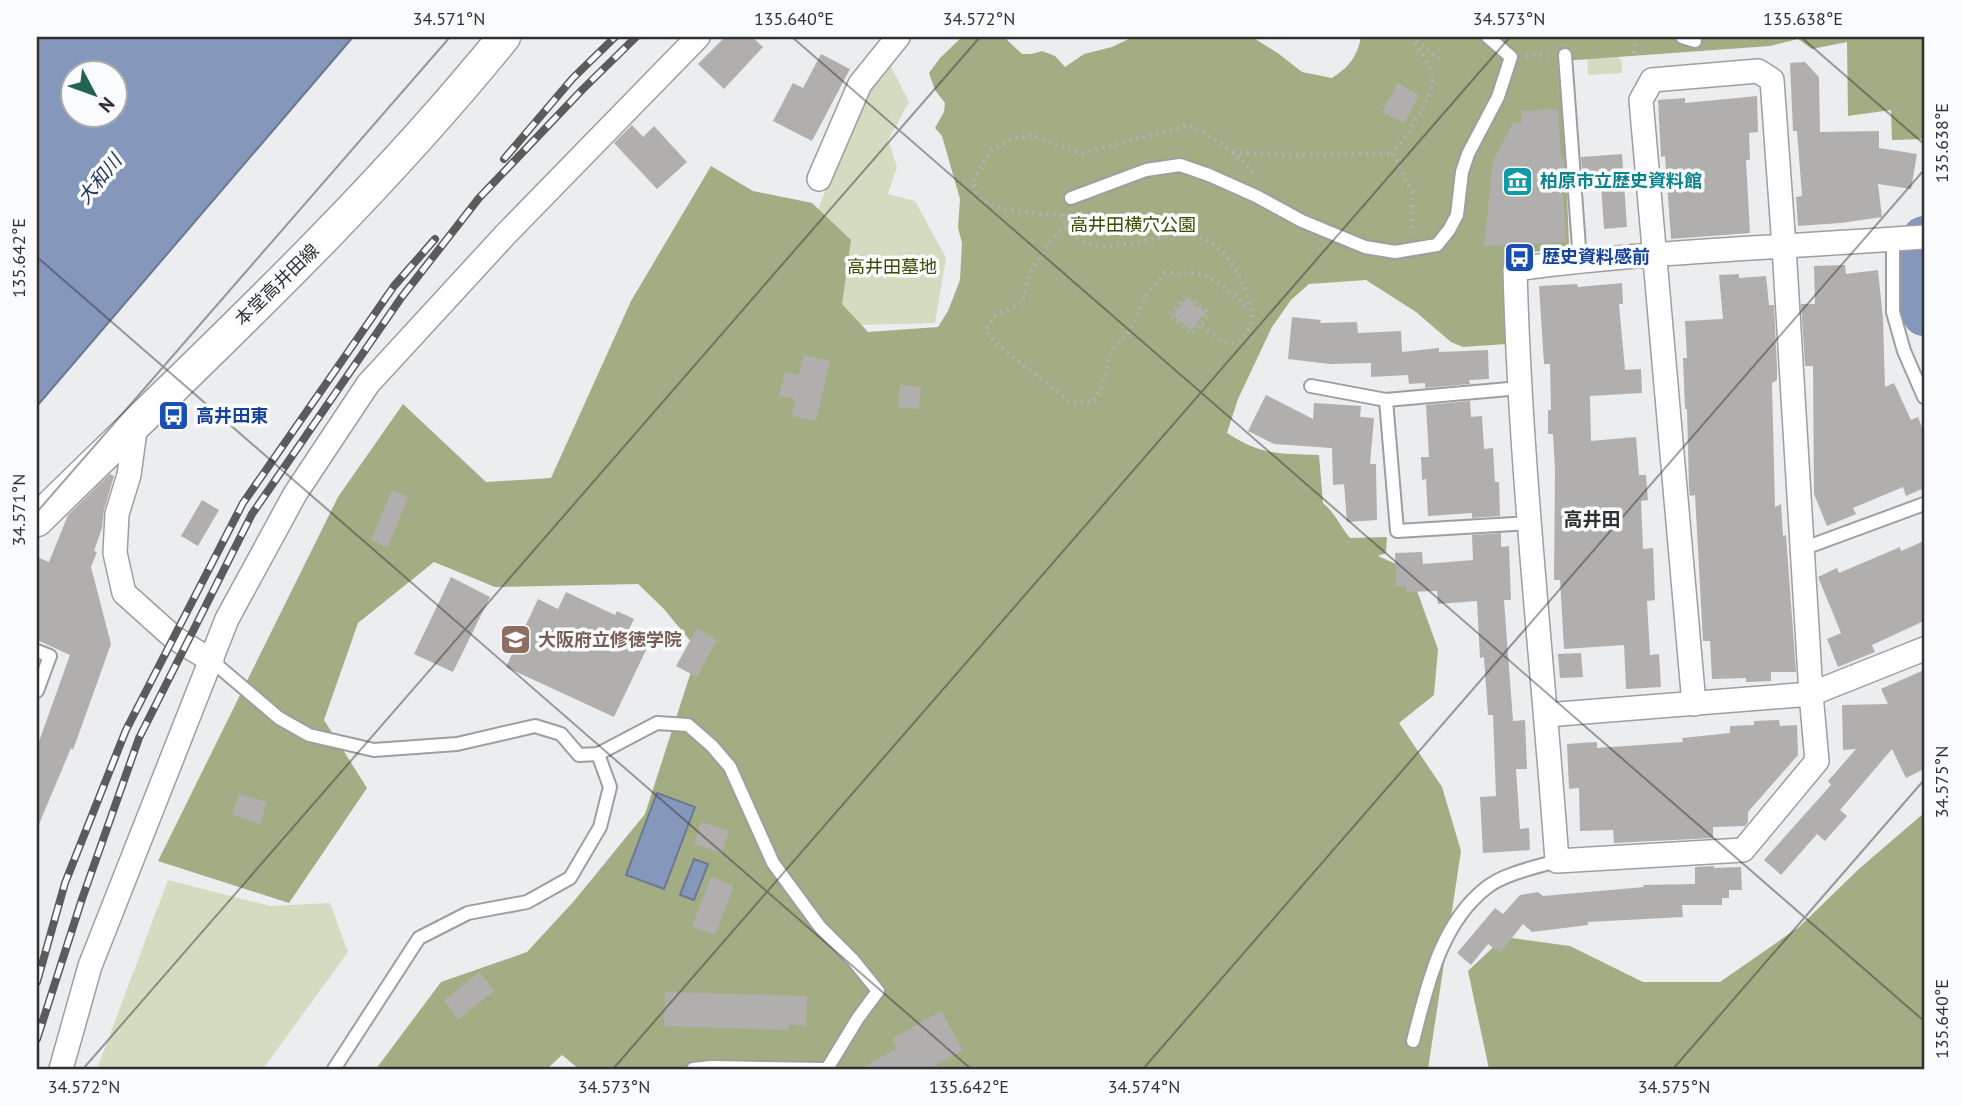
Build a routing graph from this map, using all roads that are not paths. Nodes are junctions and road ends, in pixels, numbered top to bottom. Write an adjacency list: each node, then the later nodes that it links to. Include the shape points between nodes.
1 (504, 37): 18 (main road, 本堂高井田線, via 457,95 309,255)
2 (698, 37): 25 (street, via 368,384 295,494 228,619)
3 (898, 37): 8 (street, via 860,84)
4 (1488, 37): 9 (lane, via 1511,57 1498,97 1468,154 1457,215 1437,245 1395,252 1366,247 1180,165 1146,170)
5 (1682, 37): 6 (lane)
6 (1695, 41)
7 (1565, 55): 13 (lane)
8 (819, 180)
9 (1071, 198)
10 (1910, 238): 11 (street); 16 (lane, via 1894,312)
11 (1784, 247): 12 (street); 12 (street, via 1772,80 1758,71 1652,80 1641,100); 22 (street)
12 (1653, 256): 13 (street); 28 (street)
13 (1580, 261): 15 (street, via 1515,269)
14 (1311, 386): 17 (lane)
15 (1520, 388): 17 (lane); 21 (street)
16 (1924, 397)
17 (1385, 400): 21 (lane, via 1397,531)
18 (135, 423): 20 (main road, 本堂高井田線); 25 (street, via 129,475 117,514 115,553 124,593 173,638)
19 (1924, 504): 22 (lane)
20 (37, 520)
21 (1529, 523): 29 (street)
22 (1802, 549): 27 (street)
23 (1924, 649): 27 (street)
24 (37, 651): 26 (lane, via 50,656)
25 (212, 661): 30 (lane, via 279,718 309,735 374,750 457,744 535,726 561,734 579,755); 33 (street, via 90,966)
26 (37, 691)
27 (1811, 694): 28 (street); 31 (street, via 1817,761 1743,850)
28 (1694, 704): 29 (street)
29 (1546, 715): 31 (street)
30 (598, 754): 34 (lane, via 610,787 600,827 570,878 527,902 468,913 419,938); 35 (lane, via 657,723 688,724 730,767 773,863 820,928 878,991 827,1069)
31 (1557, 861): 32 (lane, via 1488,886 1462,913 1434,964)
32 (1413, 1041)
33 (61, 1069)
34 (334, 1069)
35 (693, 1069)

